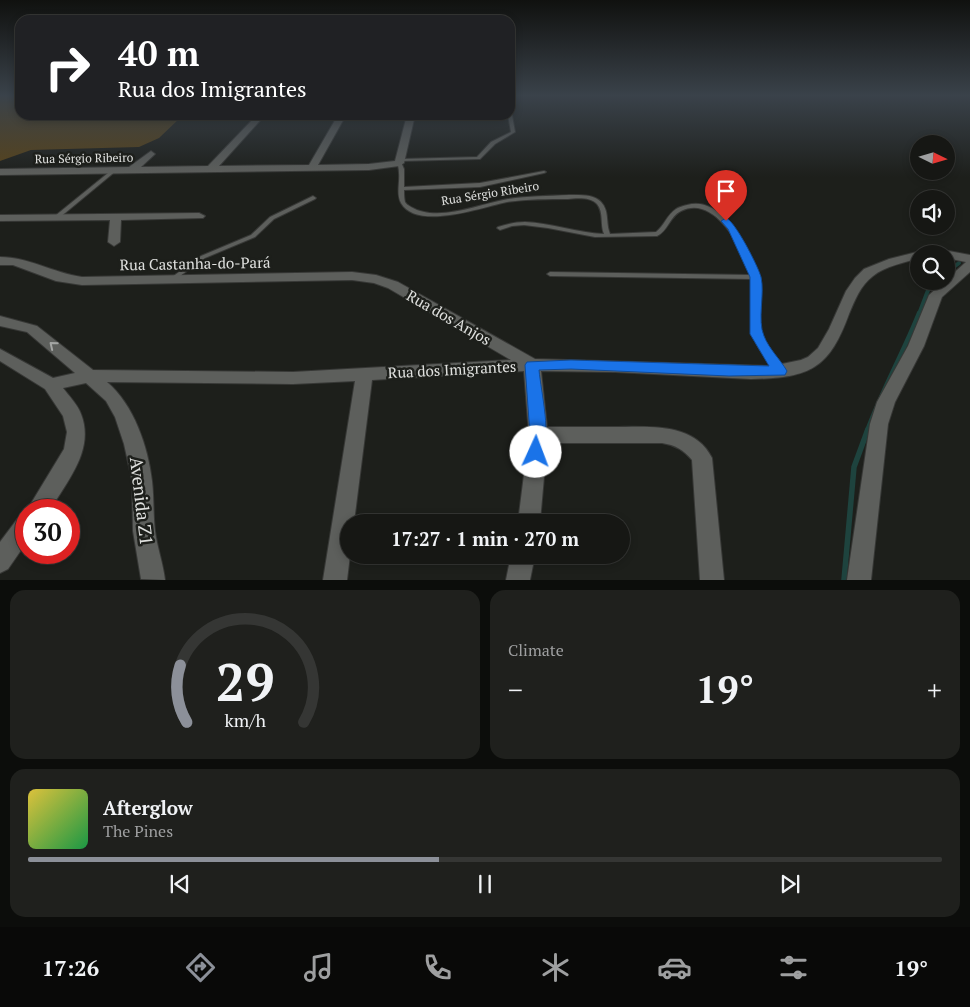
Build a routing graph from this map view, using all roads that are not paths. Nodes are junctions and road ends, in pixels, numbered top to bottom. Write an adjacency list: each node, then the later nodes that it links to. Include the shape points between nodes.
1 (253, 123): 7 (street)
2 (337, 123): 8 (street)
3 (409, 123): 6 (street)
4 (511, 123): 6 (lane, via 512,132 493,143 478,158)
5 (151, 154): 10 (street)
6 (400, 162): 8 (street, Rua Sérgio Ribeiro, via 369,167); 13 (lane, Rua Sérgio Ribeiro, via 404,176)
7 (211, 168): 8 (street, Rua Sérgio Ribeiro); 10 (street, Rua Sérgio Ribeiro)
8 (312, 168)
9 (115, 170): 10 (street, Rua Sérgio Ribeiro); 11 (street, Rua Sérgio Ribeiro); 16 (lane)
10 (132, 170)
11 (0, 172)
12 (544, 172): 13 (lane, via 480,186)
13 (402, 189): 20 (lane, Rua Sérgio Ribeiro, via 400,194 405,205 420,213 433,214 522,199 592,199 602,207)
14 (313, 198): 29 (lane, via 272,218 253,236 203,257)
15 (199, 216): 17 (street)
16 (57, 217): 17 (street); 18 (street)
17 (116, 217): 21 (street)
18 (0, 218)
19 (500, 228): 20 (lane, via 513,224 545,226)
20 (608, 235): 28 (lane, via 658,234 676,210 703,208 720,215 732,229)
21 (114, 242)
22 (955, 256): 24 (street, Rua dos Imigrantes)
23 (910, 257): 34 (street, Rua dos Imigrantes, via 868,273 858,284 823,354 812,362)
24 (970, 259)
25 (0, 261): 29 (street, Rua Castanha-do-Pará, via 14,261 61,278 82,281)
26 (970, 265): 48 (street, via 936,295 916,346 886,402 879,424)
27 (550, 274): 28 (lane)
28 (755, 277): 34 (lane, via 756,334)
29 (171, 280): 30 (street, Rua Castanha-do-Pará, via 352,276)
30 (393, 285): 33 (street, Rua dos Anjos)
31 (0, 321): 36 (street, Avenida Z1, one-way to 31, via 32,329)
32 (0, 354): 37 (street)
33 (532, 365): 34 (street, Rua dos Imigrantes); 35 (street, Rua dos Imigrantes); 38 (street)
34 (781, 371)
35 (365, 374): 36 (street, Rua dos Imigrantes, via 294,378); 45 (street)
36 (90, 376): 37 (street, Rua dos Imigrantes); 44 (street, Avenida Z1, via 112,396 134,444 142,480 144,531)
37 (50, 385): 39 (street, via 72,414 76,432 74,451)
38 (538, 435): 40 (street); 47 (street, via 662,434 678,438 698,451 702,458)
39 (45, 499)
40 (530, 514)
41 (15, 541): 42 (street)
42 (0, 561)
43 (521, 564): 46 (street)
44 (153, 579)
45 (335, 580)
46 (518, 580)
47 (712, 580)
48 (859, 580)

